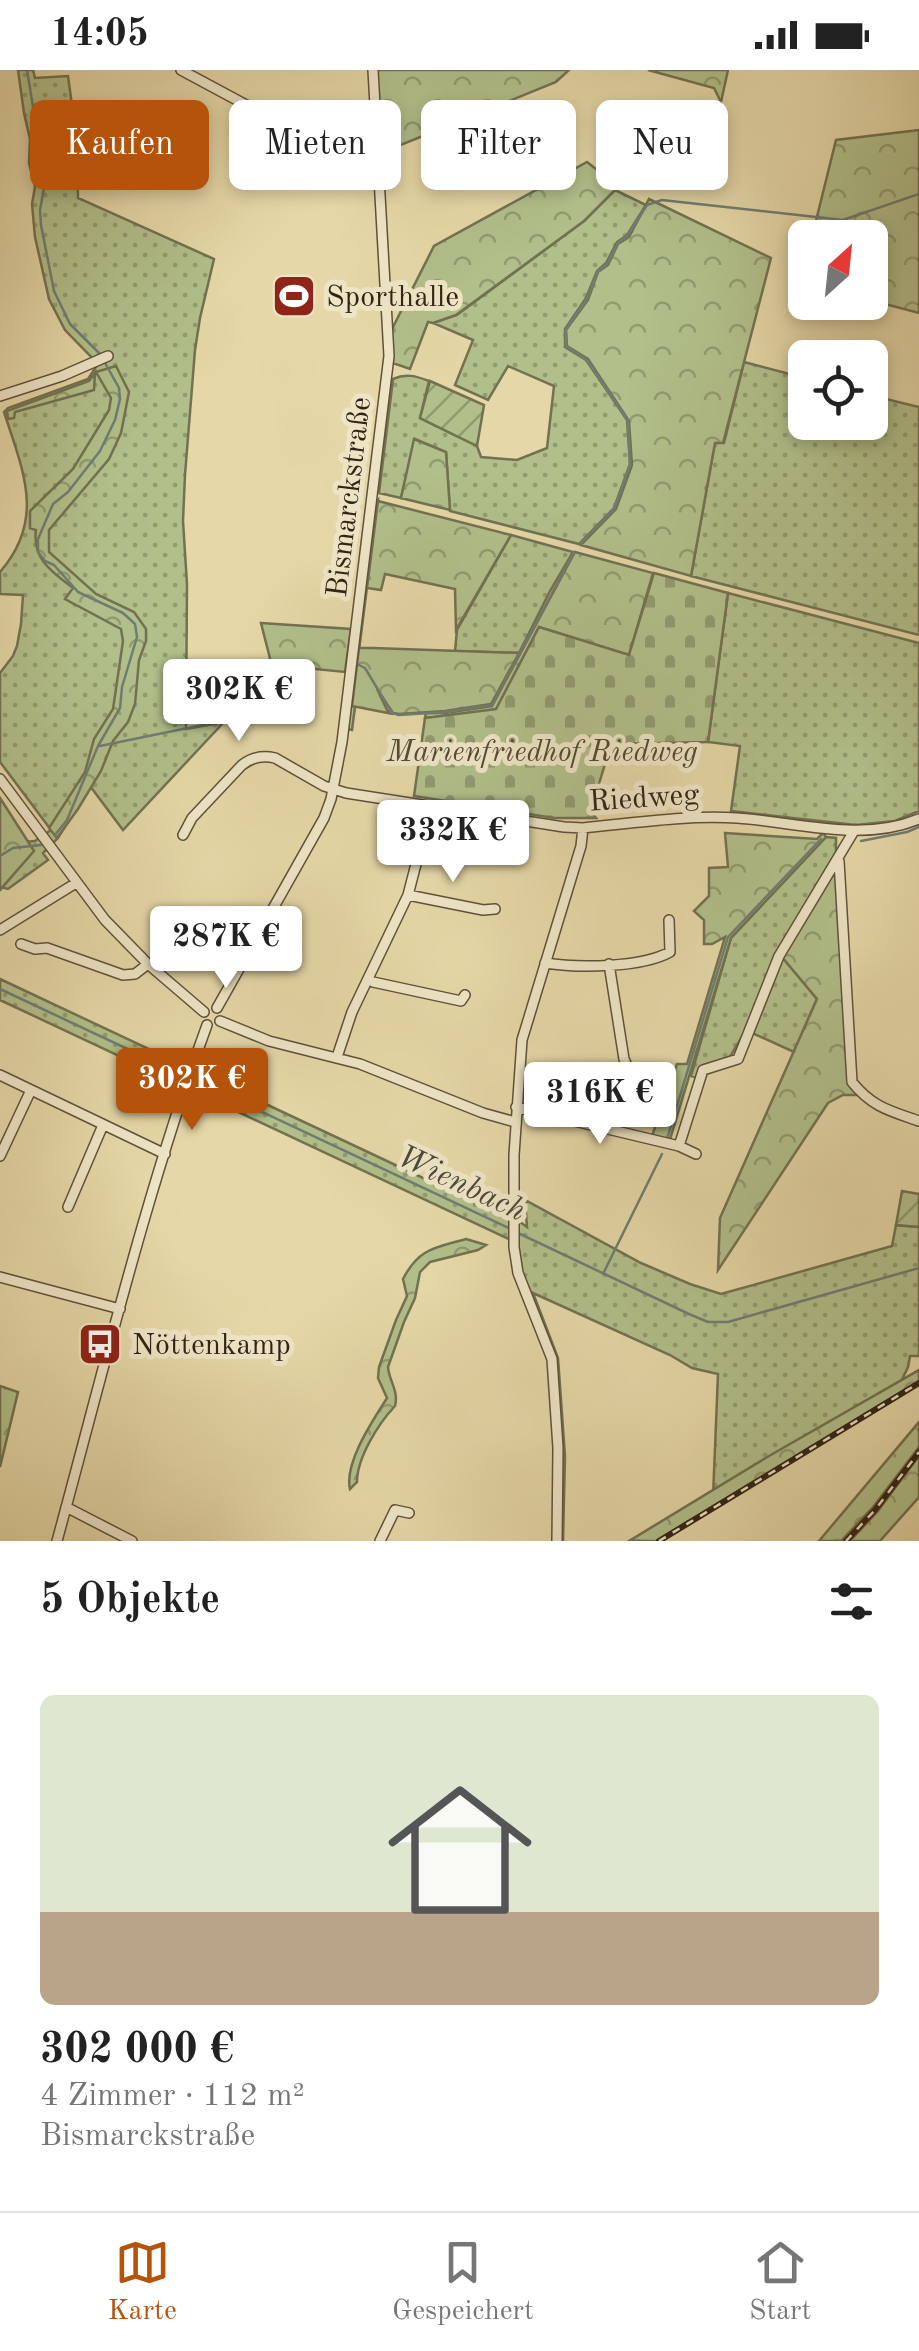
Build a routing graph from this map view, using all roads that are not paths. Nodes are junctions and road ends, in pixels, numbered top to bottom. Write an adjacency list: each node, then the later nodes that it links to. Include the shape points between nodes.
1 (182, 70): 3 (street)
2 (373, 70): 4 (street, Bismarckstraße)
3 (237, 100)
4 (375, 100)
5 (379, 190): 9 (street, Bismarckstraße, via 388,373)
6 (108, 356): 7 (street)
7 (0, 396)
8 (0, 779): 18 (street)
9 (333, 789): 10 (street, Riedweg); 15 (street, Riedweg, via 275,758 252,759); 29 (street, Bismarckstraße, via 313,839)
10 (431, 806): 12 (street, Riedweg); 19 (street)
11 (919, 818): 14 (street, Riedweg)
12 (583, 828): 13 (street, Riedweg, via 700,817); 24 (street)
13 (840, 830): 14 (street, Riedweg); 16 (street)
14 (854, 831): 16 (street)
15 (183, 835)
16 (843, 846): 17 (street)
17 (839, 858): 38 (street, via 852,1082 880,1108); 41 (street, via 780,956 738,1059 703,1070)
18 (76, 882): 22 (street); 25 (street)
19 (408, 895): 20 (street); 27 (street)
20 (495, 909)
21 (669, 920): 26 (street, via 670,952)
22 (0, 930)
23 (21, 944): 25 (street, via 124,975)
24 (545, 963): 26 (street); 37 (street, via 522,1040)
25 (148, 964): 30 (street)
26 (609, 964): 35 (street)
27 (368, 979): 28 (street, via 461,1001); 33 (street)
28 (465, 995)
29 (217, 1008): 30 (street); 31 (street)
30 (204, 1012): 32 (street)
31 (220, 1021): 32 (street); 33 (street)
32 (208, 1025): 42 (street)
33 (336, 1056): 39 (street)
34 (0, 1075): 36 (street)
35 (633, 1079)
36 (31, 1090): 40 (street); 44 (street)
37 (516, 1107): 39 (street); 41 (street)
38 (919, 1121)
39 (515, 1122): 53 (street, via 518,1273 552,1359)
40 (102, 1125): 42 (street); 45 (street)
41 (679, 1146): 43 (street)
42 (166, 1154): 47 (street)
43 (696, 1154)
44 (0, 1156)
45 (68, 1207)
46 (0, 1277): 47 (street)
47 (120, 1308): 48 (street)
48 (66, 1507): 50 (street); 51 (street)
49 (409, 1513): 52 (street, via 395,1510)
50 (57, 1541)
51 (132, 1541)
52 (380, 1541)
53 (557, 1541)

